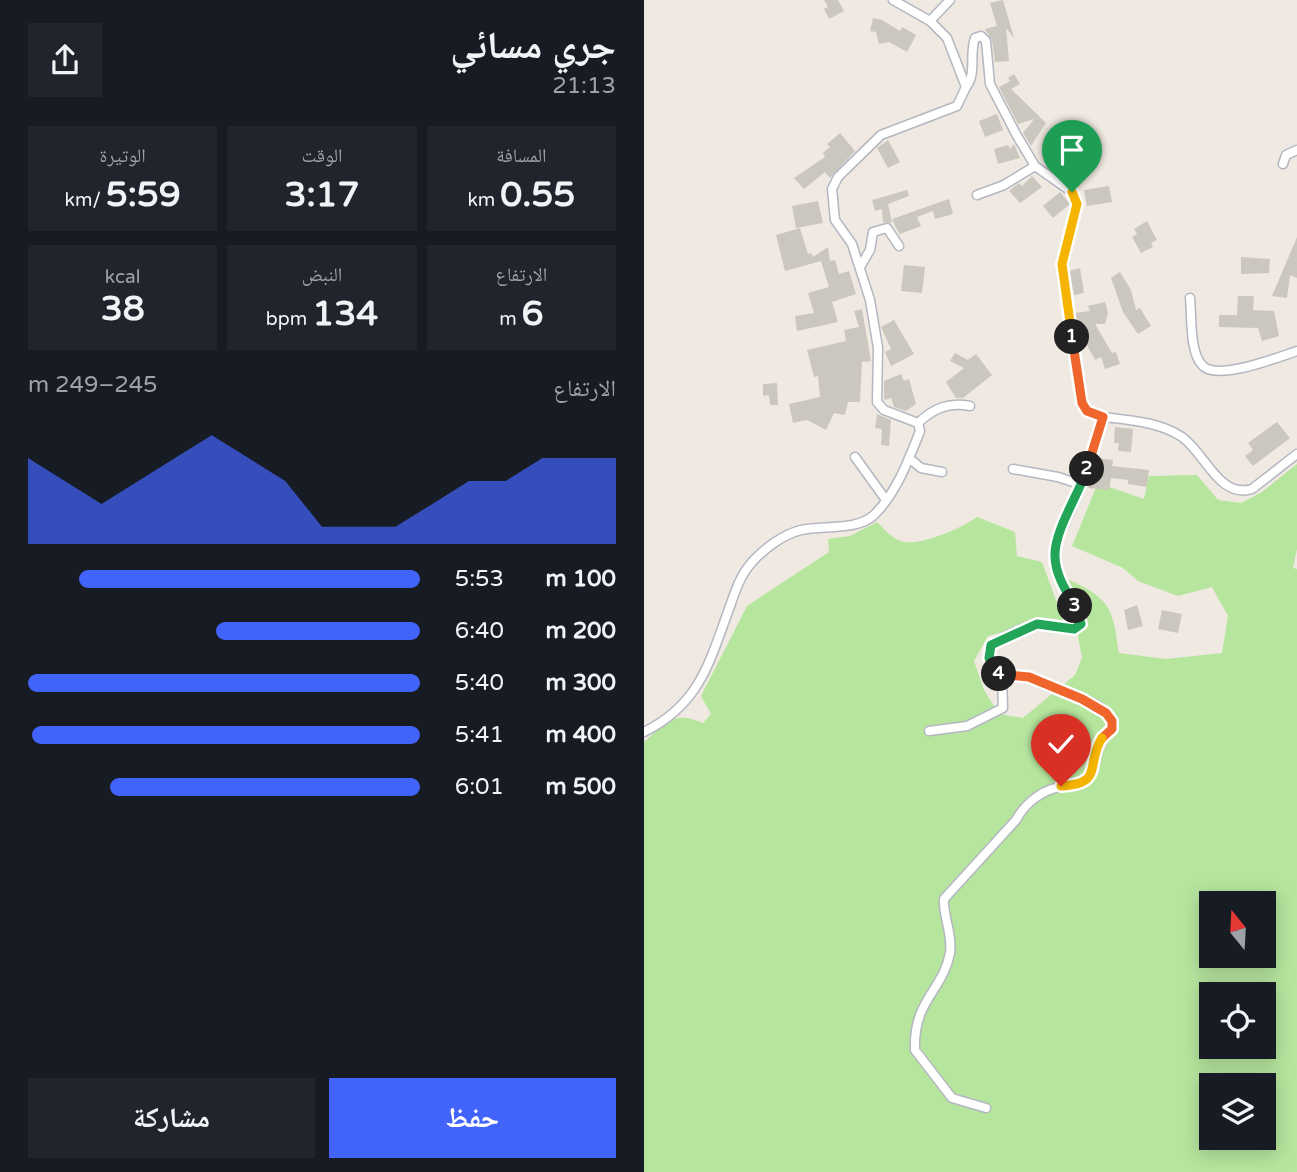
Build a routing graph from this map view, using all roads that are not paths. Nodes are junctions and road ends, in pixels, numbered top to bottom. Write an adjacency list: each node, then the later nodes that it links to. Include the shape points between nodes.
1 (892, 0): 3 (street)
2 (950, 0): 3 (street)
3 (930, 22): 4 (street, via 947,37)
4 (966, 87): 7 (street, via 971,81 972,45 981,36 986,41 989,84); 10 (street, via 957,106 881,135 838,177 832,189 835,220 852,244)
5 (1297, 150): 6 (street, via 1286,155)
6 (1283, 164)
7 (1035, 166): 8 (street); 14 (street, via 1072,192 1077,204 1062,271 1082,403 1087,411)
8 (977, 195)
9 (899, 246): 10 (street, via 887,228 873,232)
10 (860, 267): 15 (street, via 878,348 877,402 884,410)
11 (1190, 298): 12 (street, via 1195,347 1201,365 1209,371)
12 (1297, 351)
13 (971, 406): 15 (street, via 945,405)
14 (1103, 417): 16 (street, via 1158,426 1182,437 1219,480 1244,492); 21 (street)
15 (918, 423): 18 (street, via 920,431)
16 (1297, 454)
17 (855, 457): 22 (street)
18 (909, 458): 20 (street, via 921,467); 22 (street)
19 (1013, 469): 21 (street)
20 (943, 472)
21 (1082, 485): 23 (street, via 1054,555 1081,624 1066,630 1037,624 998,640 991,645 989,658)
22 (886, 500): 25 (street, via 872,517 855,524 799,530 769,546 751,563 692,696)
23 (1002, 676): 24 (street, via 1003,709 967,726); 26 (street, via 1029,677 1082,699 1106,713 1112,729 1100,740 1088,780 1080,786 1044,792 1023,807 944,899 950,950 946,966 919,1012 915,1050 952,1098)
24 (929, 731)
25 (644, 732)
26 (986, 1108)

